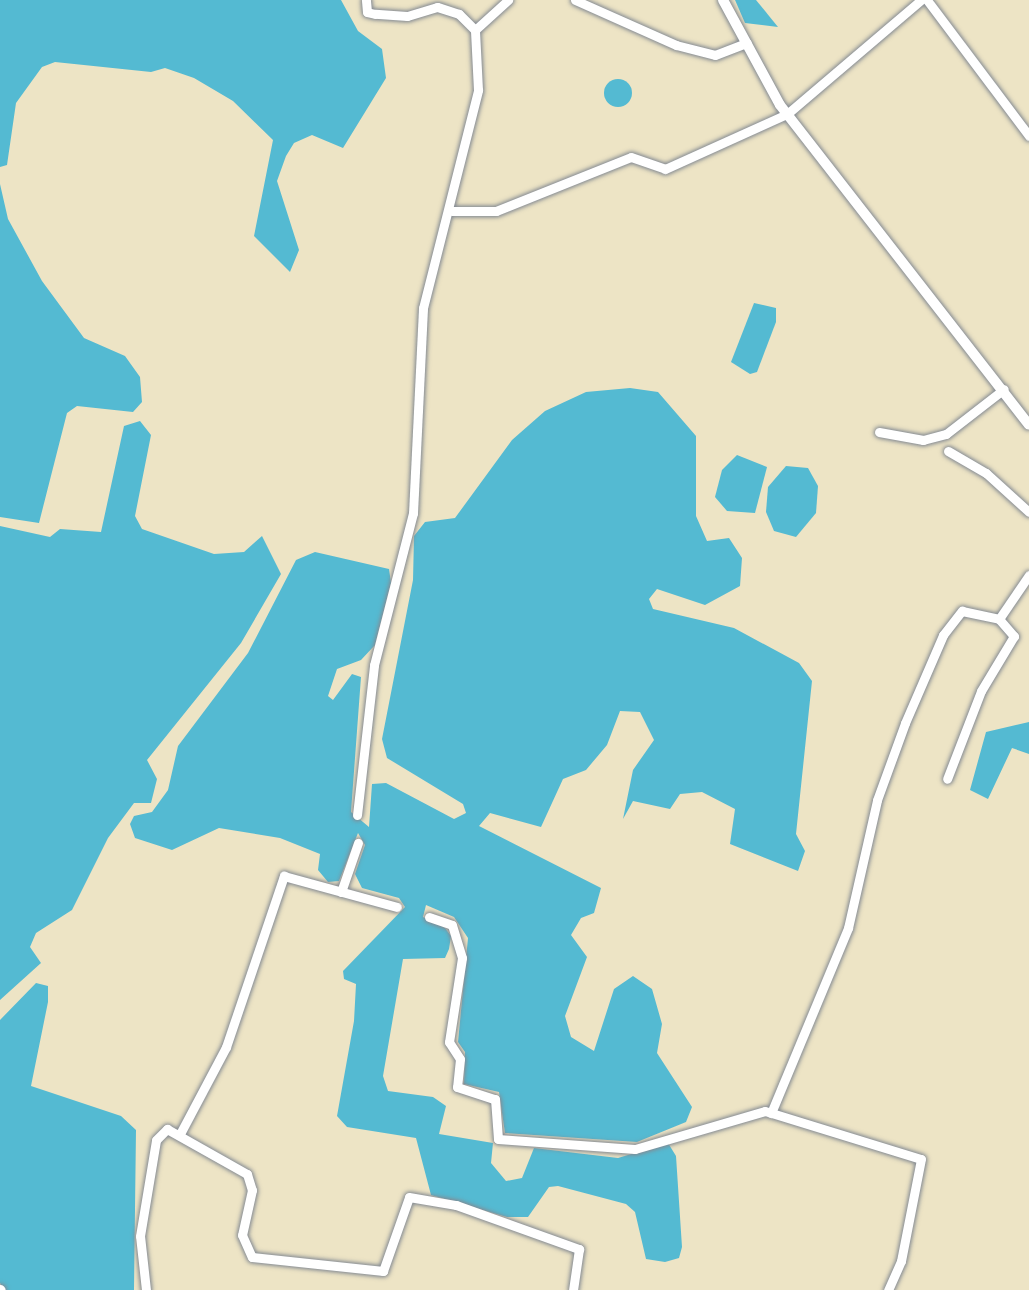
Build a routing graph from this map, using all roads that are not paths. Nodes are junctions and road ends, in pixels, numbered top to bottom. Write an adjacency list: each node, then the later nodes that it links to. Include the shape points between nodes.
1 (366, 0): 7 (street, via 367,12 375,14)
2 (508, 0): 8 (street)
3 (575, 0): 9 (street, via 676,46 715,55)
4 (723, 0): 9 (street)
5 (921, 0): 10 (street)
6 (927, 0): 11 (street)
7 (447, 5): 8 (street)
8 (475, 30): 12 (street, via 478,90)
9 (747, 43): 10 (street)
10 (787, 114): 12 (street, via 665,169 631,157 496,211); 13 (street)
11 (1029, 136)
12 (452, 212): 21 (street, via 423,308 413,513 374,665)
13 (1004, 389): 14 (street); 15 (street, via 946,434 923,440)
14 (1029, 425)
15 (879, 432)
16 (948, 451): 17 (street, via 986,473)
17 (1029, 512)
18 (1029, 575): 19 (street)
19 (999, 619): 20 (street, via 1014,636 981,691); 26 (street, via 962,611 943,635 877,800 848,928)
20 (947, 779)
21 (358, 815)
22 (358, 843): 23 (street)
23 (341, 892): 24 (street); 27 (street, via 284,876 226,1047)
24 (397, 907)
25 (429, 917): 26 (street, via 452,925 462,958 449,1042 460,1059 457,1087 495,1099 498,1139 635,1149)
26 (771, 1113): 30 (street, via 921,1159)
27 (180, 1134): 28 (street, via 167,1129 154,1153 140,1236); 29 (street, via 247,1174 252,1190 242,1235 252,1257 383,1271 410,1197 456,1205 579,1249)
28 (146, 1290)
29 (573, 1290)
30 (888, 1290)

